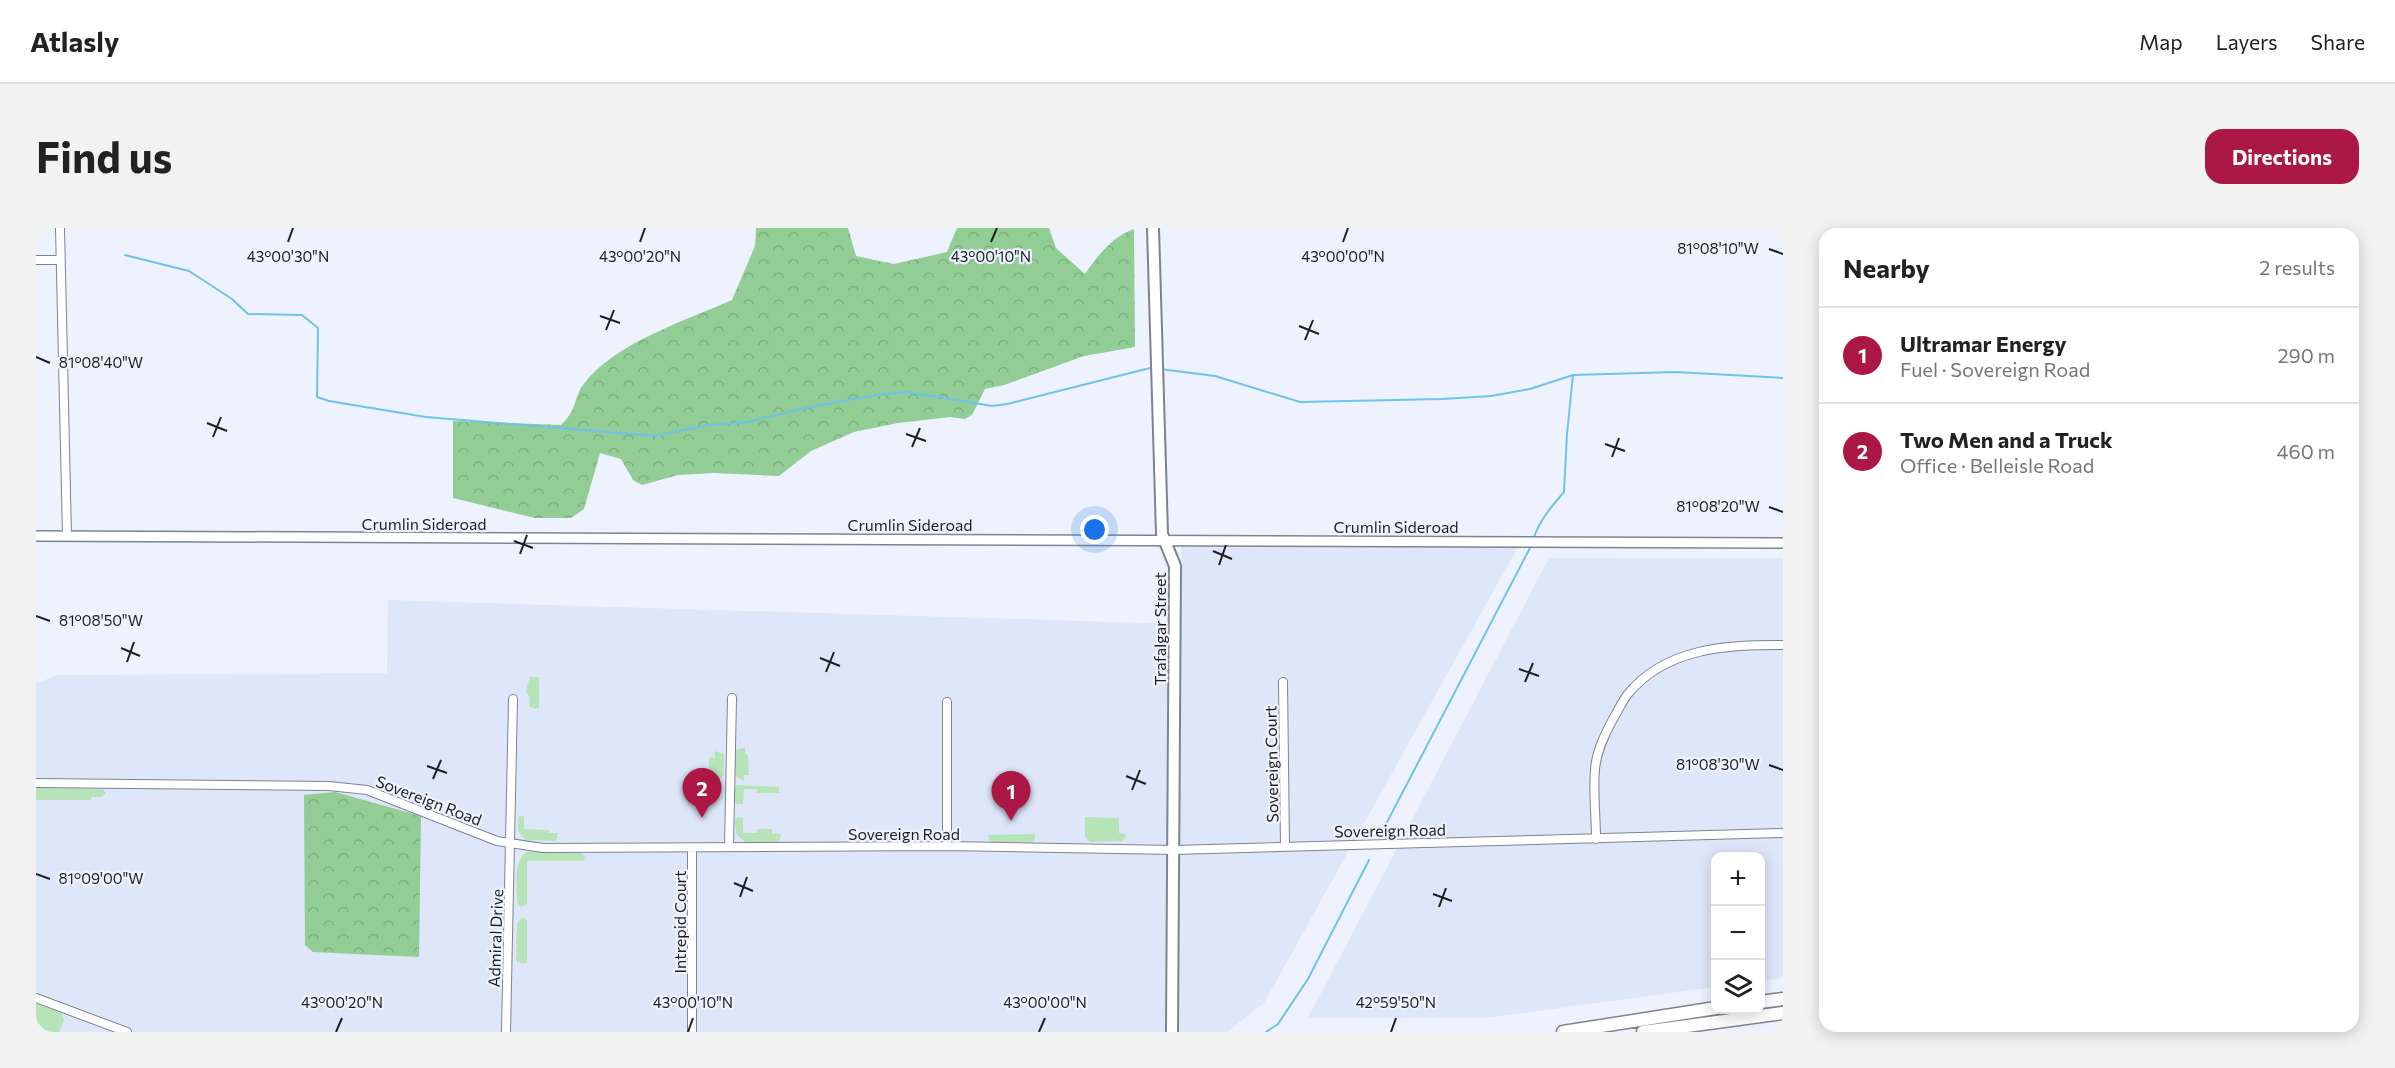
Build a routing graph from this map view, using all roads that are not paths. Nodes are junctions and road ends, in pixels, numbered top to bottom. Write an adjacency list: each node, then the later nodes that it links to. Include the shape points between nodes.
1 (60, 228): 4 (street)
2 (1153, 228): 7 (main road, Trafalgar Street)
3 (36, 260): 4 (street)
4 (60, 260): 6 (street)
5 (36, 536): 6 (street, Crumlin Sideroad)
6 (67, 536): 7 (street, Crumlin Sideroad)
7 (1164, 540): 8 (street, Crumlin Sideroad); 22 (main road, Trafalgar Street, via 1175,566)
8 (1783, 543)
9 (1783, 645): 16 (street, via 1750,644 1678,657 1652,672 1627,695 1600,744 1594,770)
10 (1283, 682): 19 (street, Sovereign Court)
11 (732, 698): 20 (street)
12 (513, 699): 17 (street, Admiral Drive)
13 (947, 702): 18 (street)
14 (36, 783): 17 (street, Sovereign Road, via 329,786 367,790)
15 (1783, 833): 16 (street, Sovereign Road)
16 (1596, 839): 19 (street, Sovereign Road)
17 (512, 844): 21 (street, Sovereign Road, via 543,848); 29 (street, Admiral Drive)
18 (947, 846): 20 (street, Sovereign Road); 22 (street, Sovereign Road)
19 (1285, 846): 22 (street, Sovereign Road)
20 (729, 847): 21 (street, Sovereign Road)
21 (692, 848): 30 (street, Intrepid Court)
22 (1174, 850): 31 (main road, Trafalgar Street)
23 (36, 998): 28 (street)
24 (1783, 999): 25 (highway)
25 (1765, 1001)
26 (1711, 1009): 32 (highway)
27 (1783, 1013): 33 (highway)
28 (127, 1032)
29 (506, 1032)
30 (692, 1032)
31 (1172, 1032)
32 (1563, 1032)
33 (1643, 1032)

